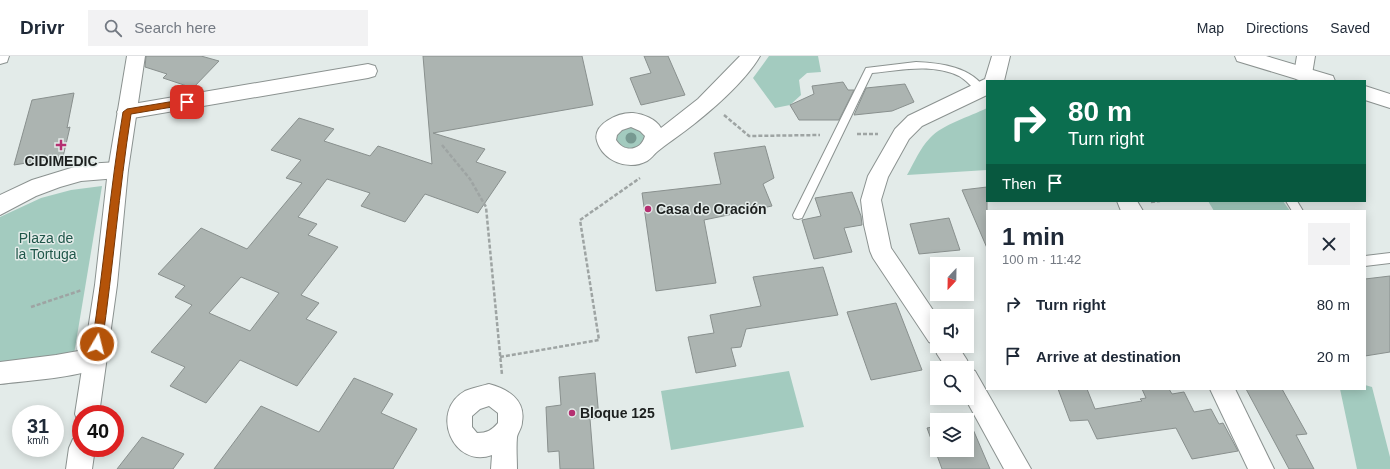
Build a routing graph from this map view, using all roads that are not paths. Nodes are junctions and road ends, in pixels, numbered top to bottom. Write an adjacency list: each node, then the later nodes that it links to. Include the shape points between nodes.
1 (136, 56): 14 (street)
2 (751, 56): 13 (street)
3 (1001, 56): 7 (street)
4 (1244, 56): 5 (street)
5 (1304, 65): 8 (street)
6 (368, 71): 14 (street)
7 (992, 80)
8 (1325, 80)
9 (986, 81): 19 (lane, via 945,68 919,66 869,70)
10 (986, 86): 22 (street, via 915,121 902,134 878,176 871,200 881,251)
11 (1366, 93): 12 (street)
12 (1390, 101)
13 (706, 102): 15 (street, via 681,116); 16 (street, via 677,128)
14 (127, 112): 17 (street)
15 (639, 121): 16 (street, via 646,124 654,133); 16 (street, via 623,121 610,129 606,134 608,147 613,152 628,157 642,154)
16 (652, 145)
17 (118, 170): 18 (street, via 82,173 53,182); 23 (street)
18 (0, 206)
19 (798, 215)
20 (1390, 258): 21 (lane)
21 (1366, 261)
22 (930, 324)
23 (95, 359): 24 (street); 27 (street)
24 (0, 373)
25 (1222, 390): 33 (street)
26 (974, 391): 32 (street)
27 (88, 405)
28 (505, 433): 28 (street, via 484,446 468,442 459,431 460,414 465,406 476,398 489,395 498,397 509,408 511,416 510,425); 31 (street)
29 (81, 457): 30 (street)
30 (79, 469)
31 (504, 469)
32 (1018, 469)
33 (1261, 469)

